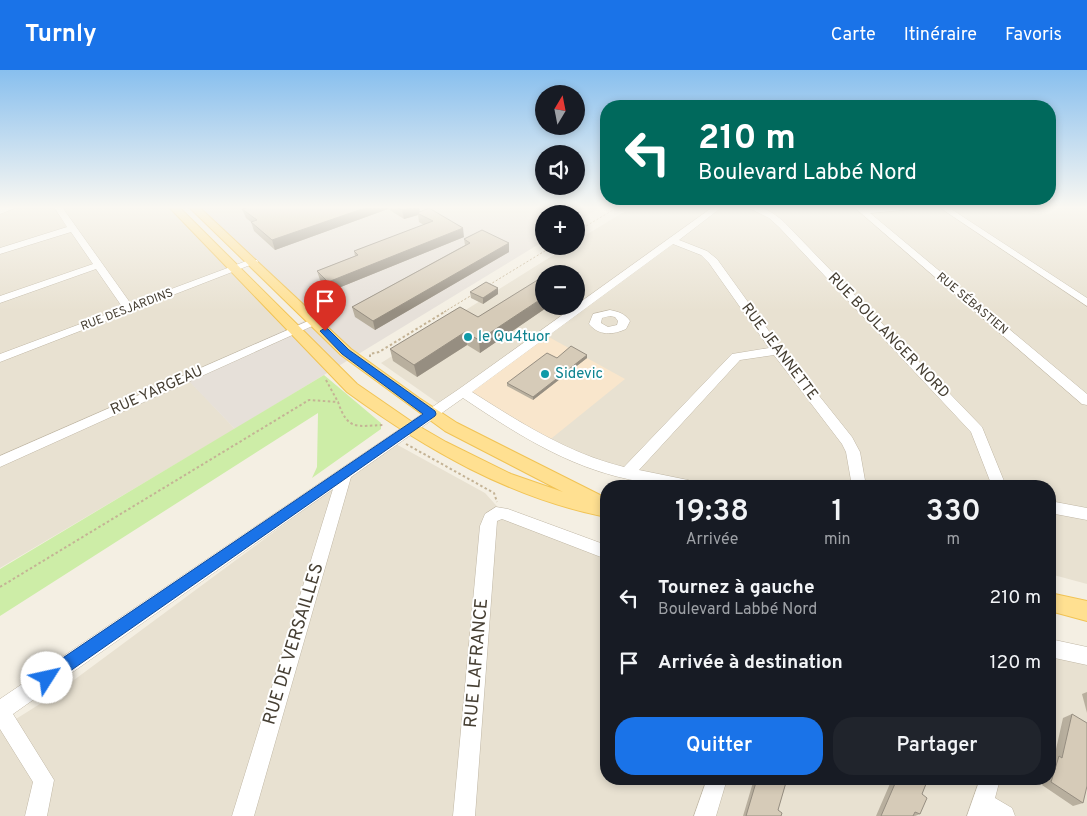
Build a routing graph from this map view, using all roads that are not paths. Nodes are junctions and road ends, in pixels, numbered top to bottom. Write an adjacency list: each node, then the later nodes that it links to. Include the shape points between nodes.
1 (29, 242): 10 (street)
2 (82, 242): 12 (street)
3 (209, 242): 13 (main road)
4 (232, 242): 11 (main road)
5 (668, 242): 15 (street)
6 (676, 242): 23 (street, RUE JEANNETTE, via 704,253 713,261)
7 (798, 242): 34 (street, RUE BOULANGER NORD, via 977,430)
8 (900, 242): 26 (street, RUE SÉBASTIEN)
9 (996, 242): 16 (street)
10 (0, 251)
11 (253, 262): 13 (street, RUE DESJARDINS); 21 (main road)
12 (99, 266): 14 (street); 17 (street)
13 (235, 269): 17 (street, RUE DESJARDINS); 22 (main road)
14 (0, 300)
15 (585, 302)
16 (1087, 303)
17 (129, 309): 24 (street, RUE DESJARDINS)
18 (585, 311): 20 (street)
19 (568, 315): 25 (street)
20 (597, 316)
21 (315, 320): 22 (street, RUE YARGEAU); 27 (main road, via 346,352)
22 (296, 329): 28 (main road, via 352,388); 29 (street, RUE YARGEAU)
23 (776, 351): 31 (street, via 736,357); 33 (street, RUE JEANNETTE, via 847,441 853,452)
24 (0, 358)
25 (463, 392): 27 (street); 31 (street, via 547,445 594,464)
26 (1087, 401)
27 (431, 414): 28 (street); 35 (main road)
28 (410, 428): 30 (street); 36 (main road, via 527,487 576,504)
29 (0, 462)
30 (345, 472): 44 (street); 49 (street, RUE DE VERSAILLES)
31 (628, 472): 32 (street)
32 (662, 480)
33 (858, 480)
34 (997, 480)
35 (600, 505)
36 (600, 507)
37 (1056, 508): 38 (street)
38 (1087, 514)
39 (600, 550): 50 (street, RUE LAFRANCE, via 503,513 496,513 490,518)
40 (1056, 603): 41 (main road)
41 (1087, 611)
42 (1056, 649): 43 (street)
43 (1087, 656)
44 (0, 711): 48 (street, via 44,780)
45 (715, 785): 51 (street)
46 (988, 785): 47 (street)
47 (980, 809): 52 (street)
48 (36, 816)
49 (242, 816)
50 (464, 816)
51 (705, 816)
52 (1004, 816)

